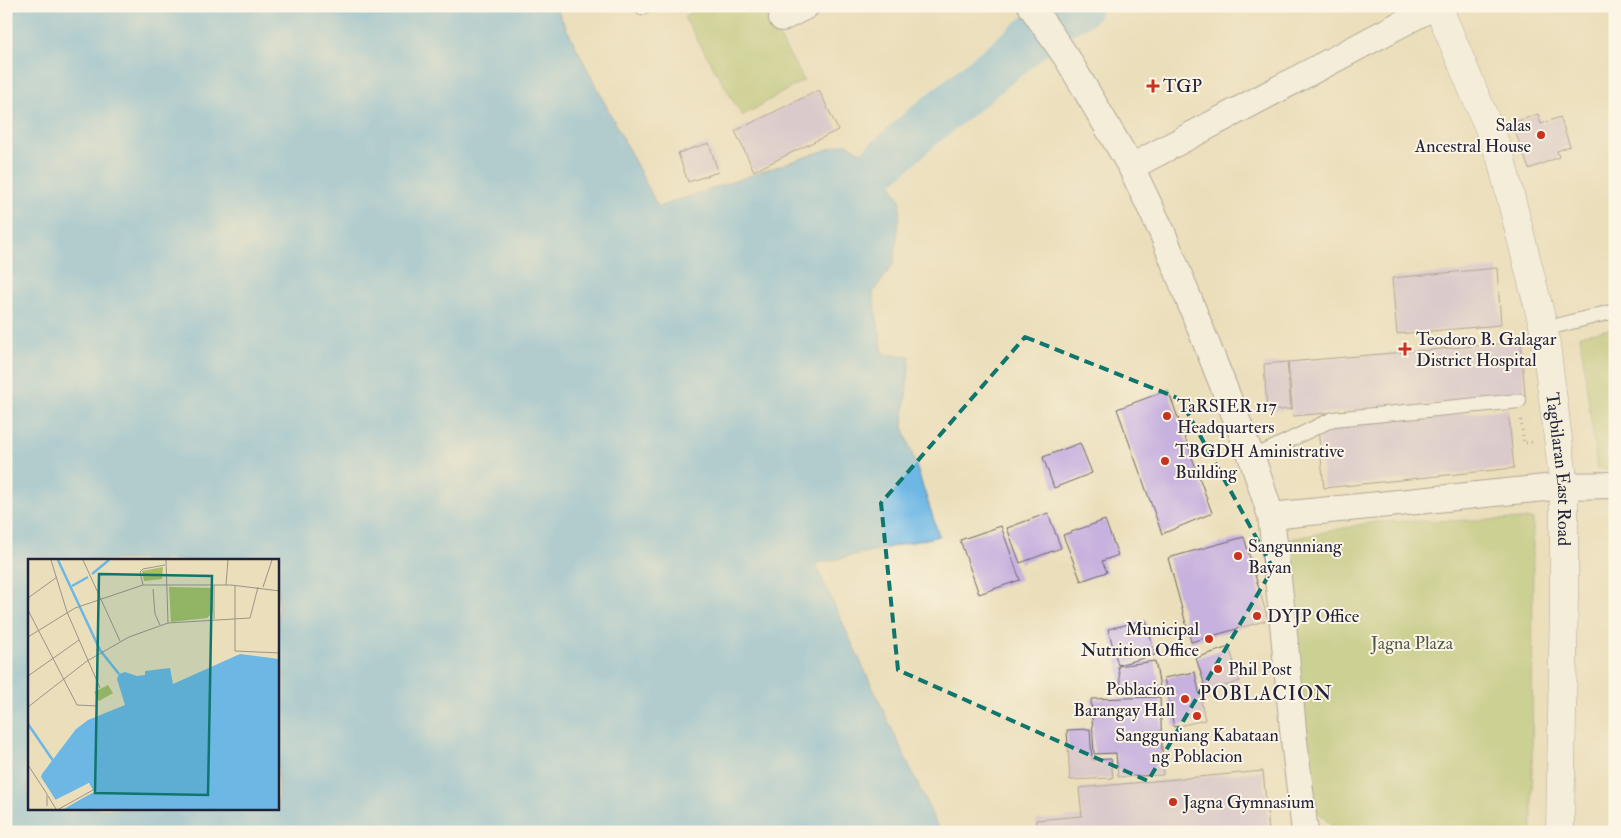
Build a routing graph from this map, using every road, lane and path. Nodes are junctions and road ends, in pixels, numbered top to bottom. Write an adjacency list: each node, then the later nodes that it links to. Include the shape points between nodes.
1 (806, 6): 4 (street)
2 (1436, 6): 5 (street); 7 (main road, Tagbilaran East Road, via 1500,155)
3 (1033, 9): 5 (street, via 1067,58)
4 (782, 18)
5 (1131, 167): 9 (street, via 1162,232)
6 (1615, 311): 7 (lane)
7 (1544, 328): 11 (main road, Tagbilaran East Road)
8 (1519, 400): 9 (lane, via 1333,419)
9 (1252, 458): 12 (street)
10 (1615, 485): 11 (street)
11 (1564, 486): 12 (street); 14 (main road, Tagbilaran East Road)
12 (1271, 516): 13 (street)
13 (1305, 832)
14 (1560, 832)

